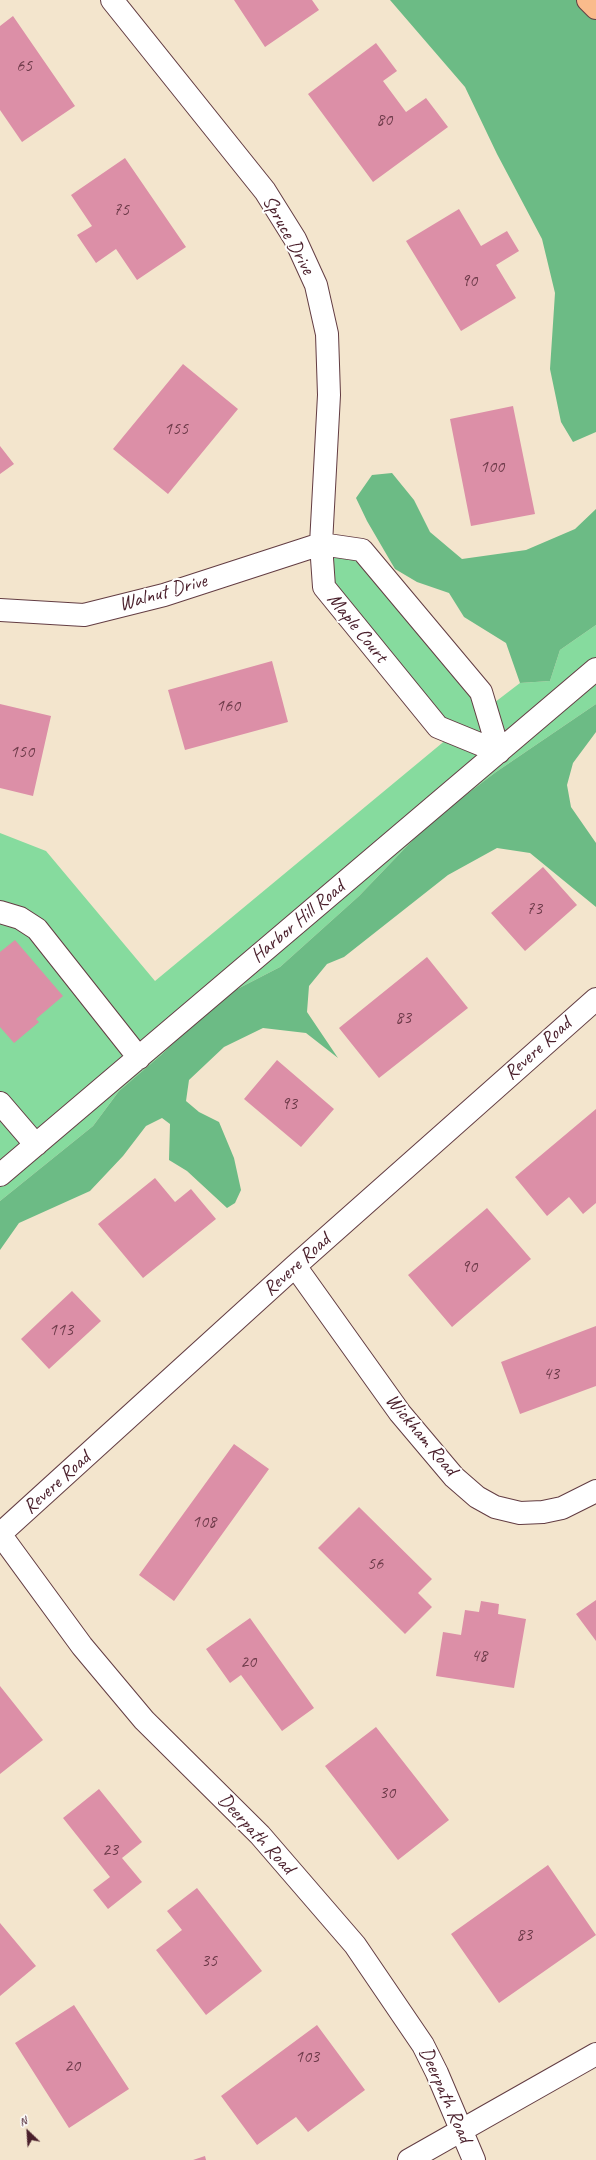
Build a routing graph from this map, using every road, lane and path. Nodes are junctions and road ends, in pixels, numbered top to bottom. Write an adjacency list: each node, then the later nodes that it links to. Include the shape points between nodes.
1 (112, 0): 4 (street, Spruce Drive, via 264,191 295,239 316,285 327,334 329,395)
2 (588, 0): 3 (main road)
3 (596, 8)
4 (321, 544): 5 (street, Walnut Drive, via 164,595 84,615); 7 (street, via 362,550 481,692); 7 (street, Maple Court, via 324,587 438,727)
5 (0, 610)
6 (596, 669): 7 (street, Harbor Hill Road)
7 (499, 752): 10 (street, Harbor Hill Road)
8 (0, 912): 10 (street, via 20,918 37,929)
9 (596, 999): 14 (street, Revere Road)
10 (139, 1058): 12 (street, Harbor Hill Road)
11 (0, 1103): 12 (street)
12 (36, 1145): 13 (street, Harbor Hill Road)
13 (0, 1175)
14 (295, 1266): 15 (street, Wickham Road, via 400,1413 454,1477 477,1497 495,1507 520,1512 543,1512 562,1508); 16 (street, Revere Road)
15 (596, 1491)
16 (0, 1534): 18 (street, Deerpath Road, via 82,1646 144,1720 260,1835 356,1945 423,2045)
17 (596, 2054): 18 (street)
18 (460, 2130): 19 (street); 20 (street, Deerpath Road)
19 (409, 2160)
20 (474, 2160)

